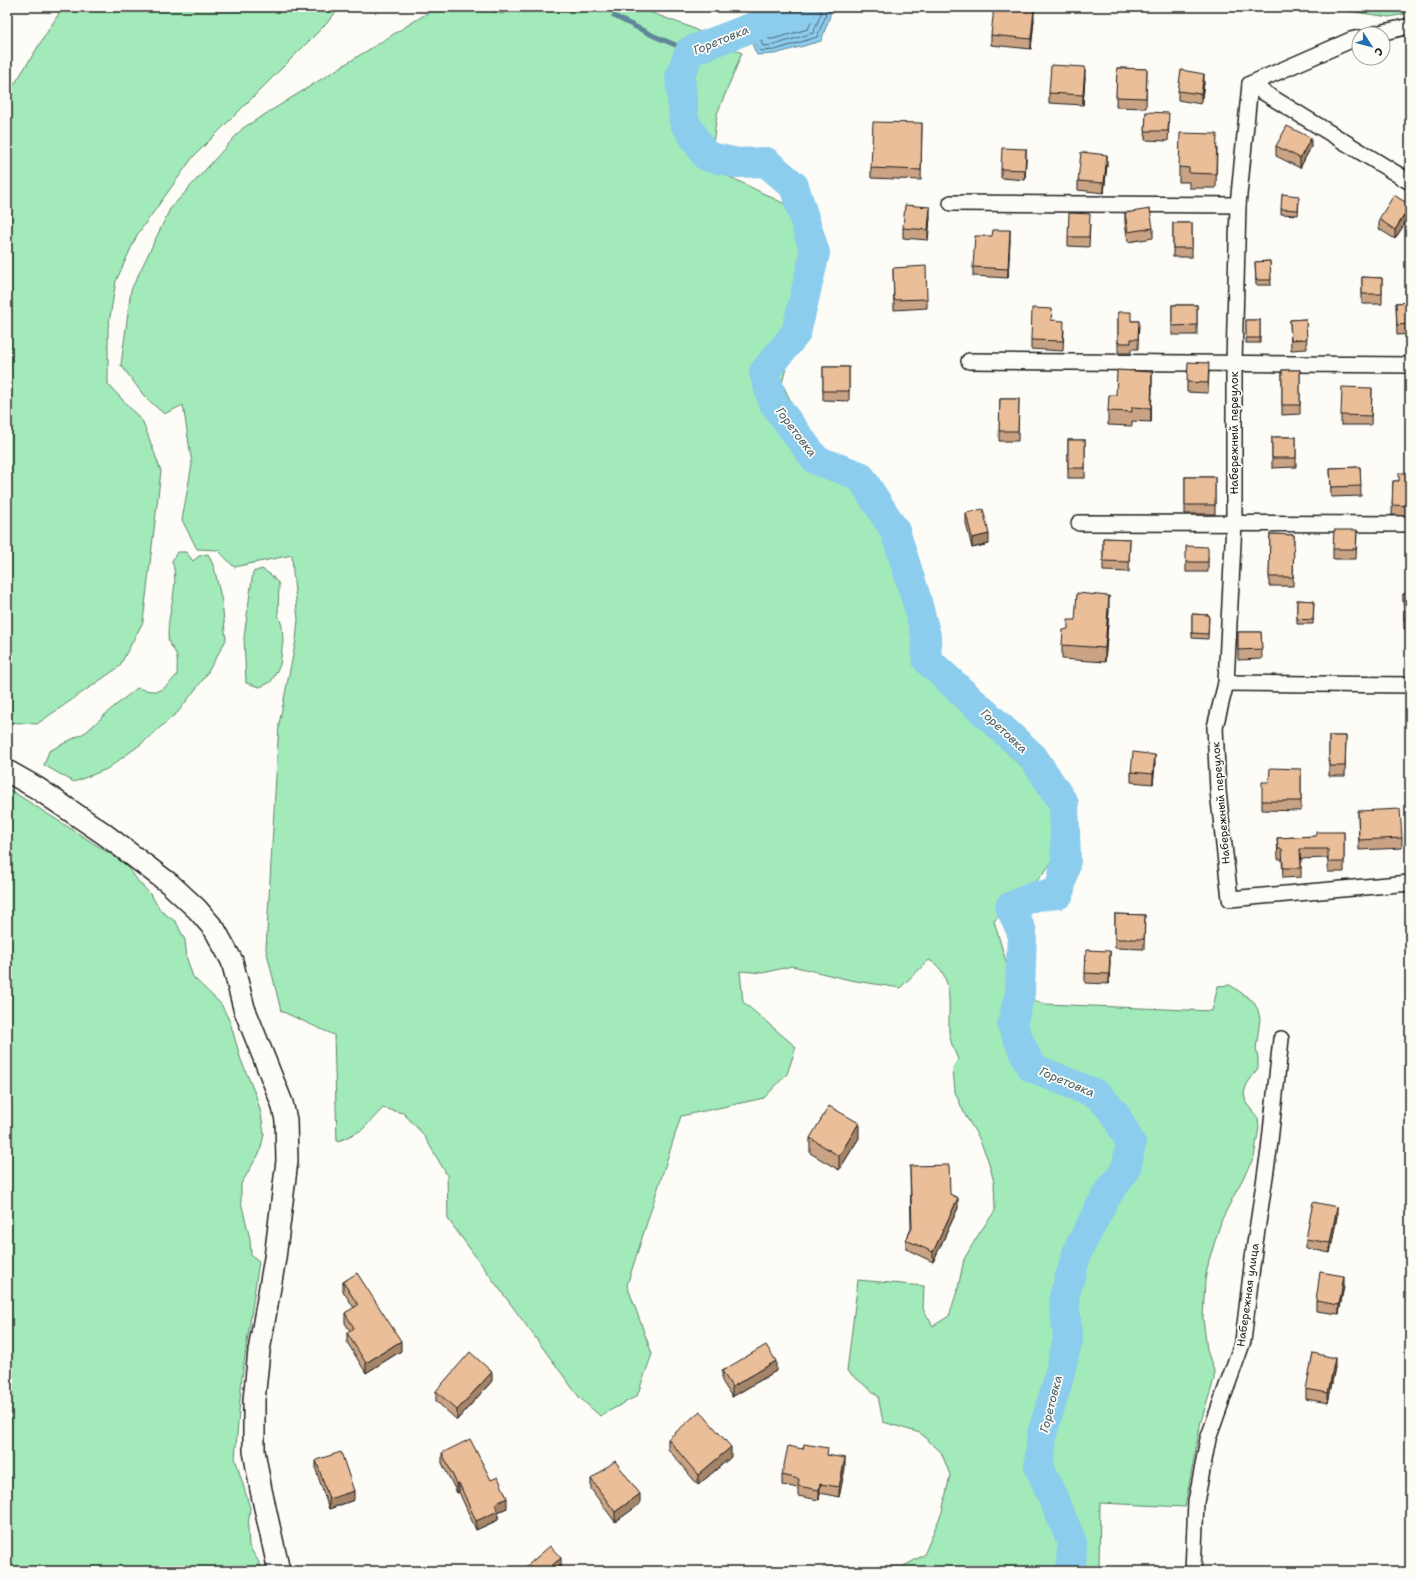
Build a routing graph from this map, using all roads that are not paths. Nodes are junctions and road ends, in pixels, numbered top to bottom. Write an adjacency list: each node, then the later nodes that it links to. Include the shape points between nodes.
1 (1410, 26): 2 (street)
2 (1391, 30)
3 (1351, 40): 4 (street)
4 (1250, 84): 5 (street); 7 (street, Набережный переулок)
5 (1410, 182)
6 (951, 203): 7 (street)
7 (1238, 204): 9 (street, Набережный переулок)
8 (969, 361): 9 (street)
9 (1234, 363): 10 (street); 12 (street, Набережный переулок)
10 (1410, 365)
11 (1079, 523): 12 (street)
12 (1234, 523): 13 (street); 14 (street, Набережный переулок)
13 (1410, 524)
14 (1226, 683): 15 (street); 17 (street, Набережный переулок, via 1215,727 1218,791 1230,899)
15 (1410, 685)
16 (7, 771): 19 (street, via 103,833 164,879 215,930 232,961 244,1008 282,1103 286,1120 287,1161 254,1400 254,1451)
17 (1410, 883)
18 (1281, 1039): 20 (street, Набережная улица, via 1243,1341 1208,1439 1196,1502)
19 (279, 1571)
20 (1193, 1571)

